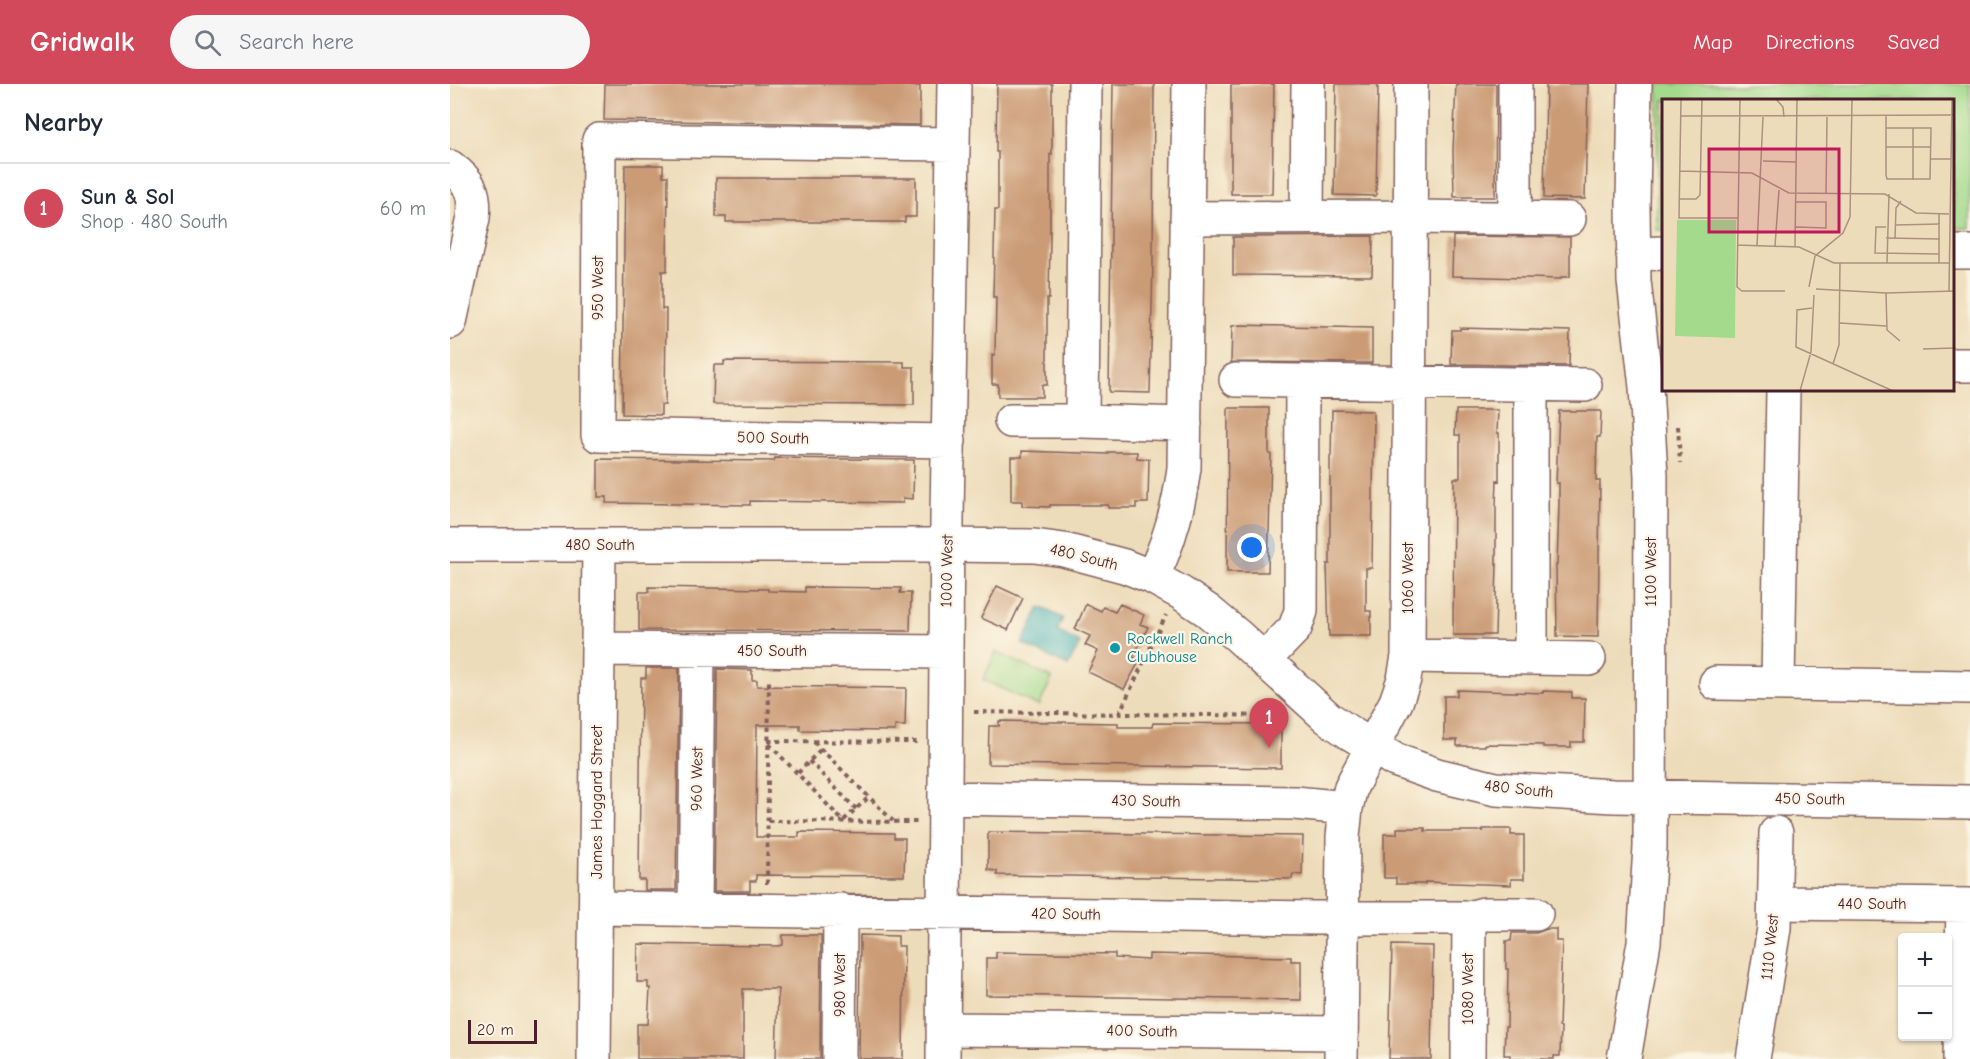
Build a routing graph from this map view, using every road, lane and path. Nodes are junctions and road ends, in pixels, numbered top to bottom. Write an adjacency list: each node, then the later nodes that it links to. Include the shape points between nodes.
1 (954, 84): 8 (street, 1000 West)
2 (1085, 84): 26 (street)
3 (1189, 84): 12 (street)
4 (1308, 84): 10 (street)
5 (1411, 84): 11 (street, 1060 West)
6 (1515, 84): 13 (street)
7 (1635, 84): 15 (street, 1100 West)
8 (954, 144): 28 (street, 950 West, via 599,140); 29 (street, 1000 West)
9 (450, 167): 16 (street, via 467,183 475,202)
10 (1307, 217): 11 (street); 12 (street)
11 (1410, 217): 13 (street); 21 (street, 1060 West)
12 (1188, 218): 27 (street)
13 (1515, 218): 14 (street)
14 (1569, 219)
15 (1648, 254): 56 (street, 1100 West, via 1637,316 1651,476)
16 (450, 322)
17 (1970, 364): 18 (street)
18 (1955, 365)
19 (1236, 380): 20 (street)
20 (1302, 381): 21 (street); 41 (street, via 1301,612 1295,628)
21 (1408, 384): 22 (street); 38 (street, 1060 West)
22 (1531, 385): 23 (street); 39 (street)
23 (1585, 386)
24 (1783, 392): 44 (street)
25 (1011, 421): 26 (street)
26 (1082, 421): 27 (street)
27 (1185, 424): 33 (street, via 1177,513)
28 (598, 435): 29 (street, 500 South)
29 (949, 441): 30 (street, 1000 West)
30 (947, 544): 32 (street, 480 South); 33 (street, 480 South, via 1064,550); 37 (street, 1000 West)
31 (450, 545): 32 (street, 480 South)
32 (599, 546): 35 (street, James Hoggard Street)
33 (1152, 577): 41 (street, 480 South, via 1208,611)
34 (1166, 615): 47 (path)
35 (598, 649): 36 (street, 450 South); 70 (street, James Hoggard Street)
36 (698, 650): 37 (street, 450 South); 71 (street, 960 West)
37 (946, 652): 58 (street, 1000 West)
38 (1407, 656): 39 (street); 52 (street, 1060 West, via 1396,702)
39 (1531, 658): 40 (street)
40 (1588, 659)
41 (1264, 660): 52 (street, 480 South, via 1328,718)
42 (769, 676): 49 (path)
43 (1716, 683): 44 (street)
44 (1778, 684): 45 (street)
45 (1970, 687)
46 (974, 712): 47 (path)
47 (1119, 714): 48 (path)
48 (1285, 716)
49 (768, 742): 50 (path); 55 (path); 62 (path)
50 (813, 742): 51 (path); 53 (path)
51 (920, 742)
52 (1373, 747): 56 (street, 480 South, via 1437,775 1496,789); 60 (street, 1060 West, via 1351,787)
53 (821, 749): 54 (path); 57 (path)
54 (809, 761): 55 (path); 61 (path)
55 (798, 773): 63 (path)
56 (1650, 796): 59 (street, 450 South); 82 (street, 1100 West, via 1644,942)
57 (868, 797): 61 (path); 64 (path)
58 (945, 798): 60 (street, 430 South, via 1295,803); 73 (street, 1000 West)
59 (1970, 802)
60 (1346, 808): 75 (street, 1060 West)
61 (856, 809): 63 (path)
62 (768, 821): 63 (path); 67 (path)
63 (844, 821): 64 (path)
64 (893, 822): 65 (path)
65 (920, 822)
66 (1776, 833): 68 (street, 1110 West)
67 (767, 894)
68 (1774, 903): 69 (street, 440 South); 83 (street, 1110 West)
69 (1966, 905): 84 (street)
70 (596, 908): 71 (street, 420 South); 79 (street, James Hoggard Street)
71 (695, 909): 72 (street, 420 South)
72 (840, 910): 73 (street, 420 South); 80 (street, 980 West)
73 (945, 912): 75 (street, 420 South); 77 (street, 1000 West)
74 (1536, 914): 76 (street, 420 South, via 1484,914)
75 (1343, 917): 76 (street, 420 South); 78 (street, 1060 West)
76 (1469, 918): 81 (street, 1080 West)
77 (943, 1044): 78 (street, 400 South)
78 (1341, 1046)
79 (594, 1059)
80 (839, 1059)
81 (1468, 1059)
82 (1624, 1059)
83 (1754, 1059)
84 (1960, 1059)

